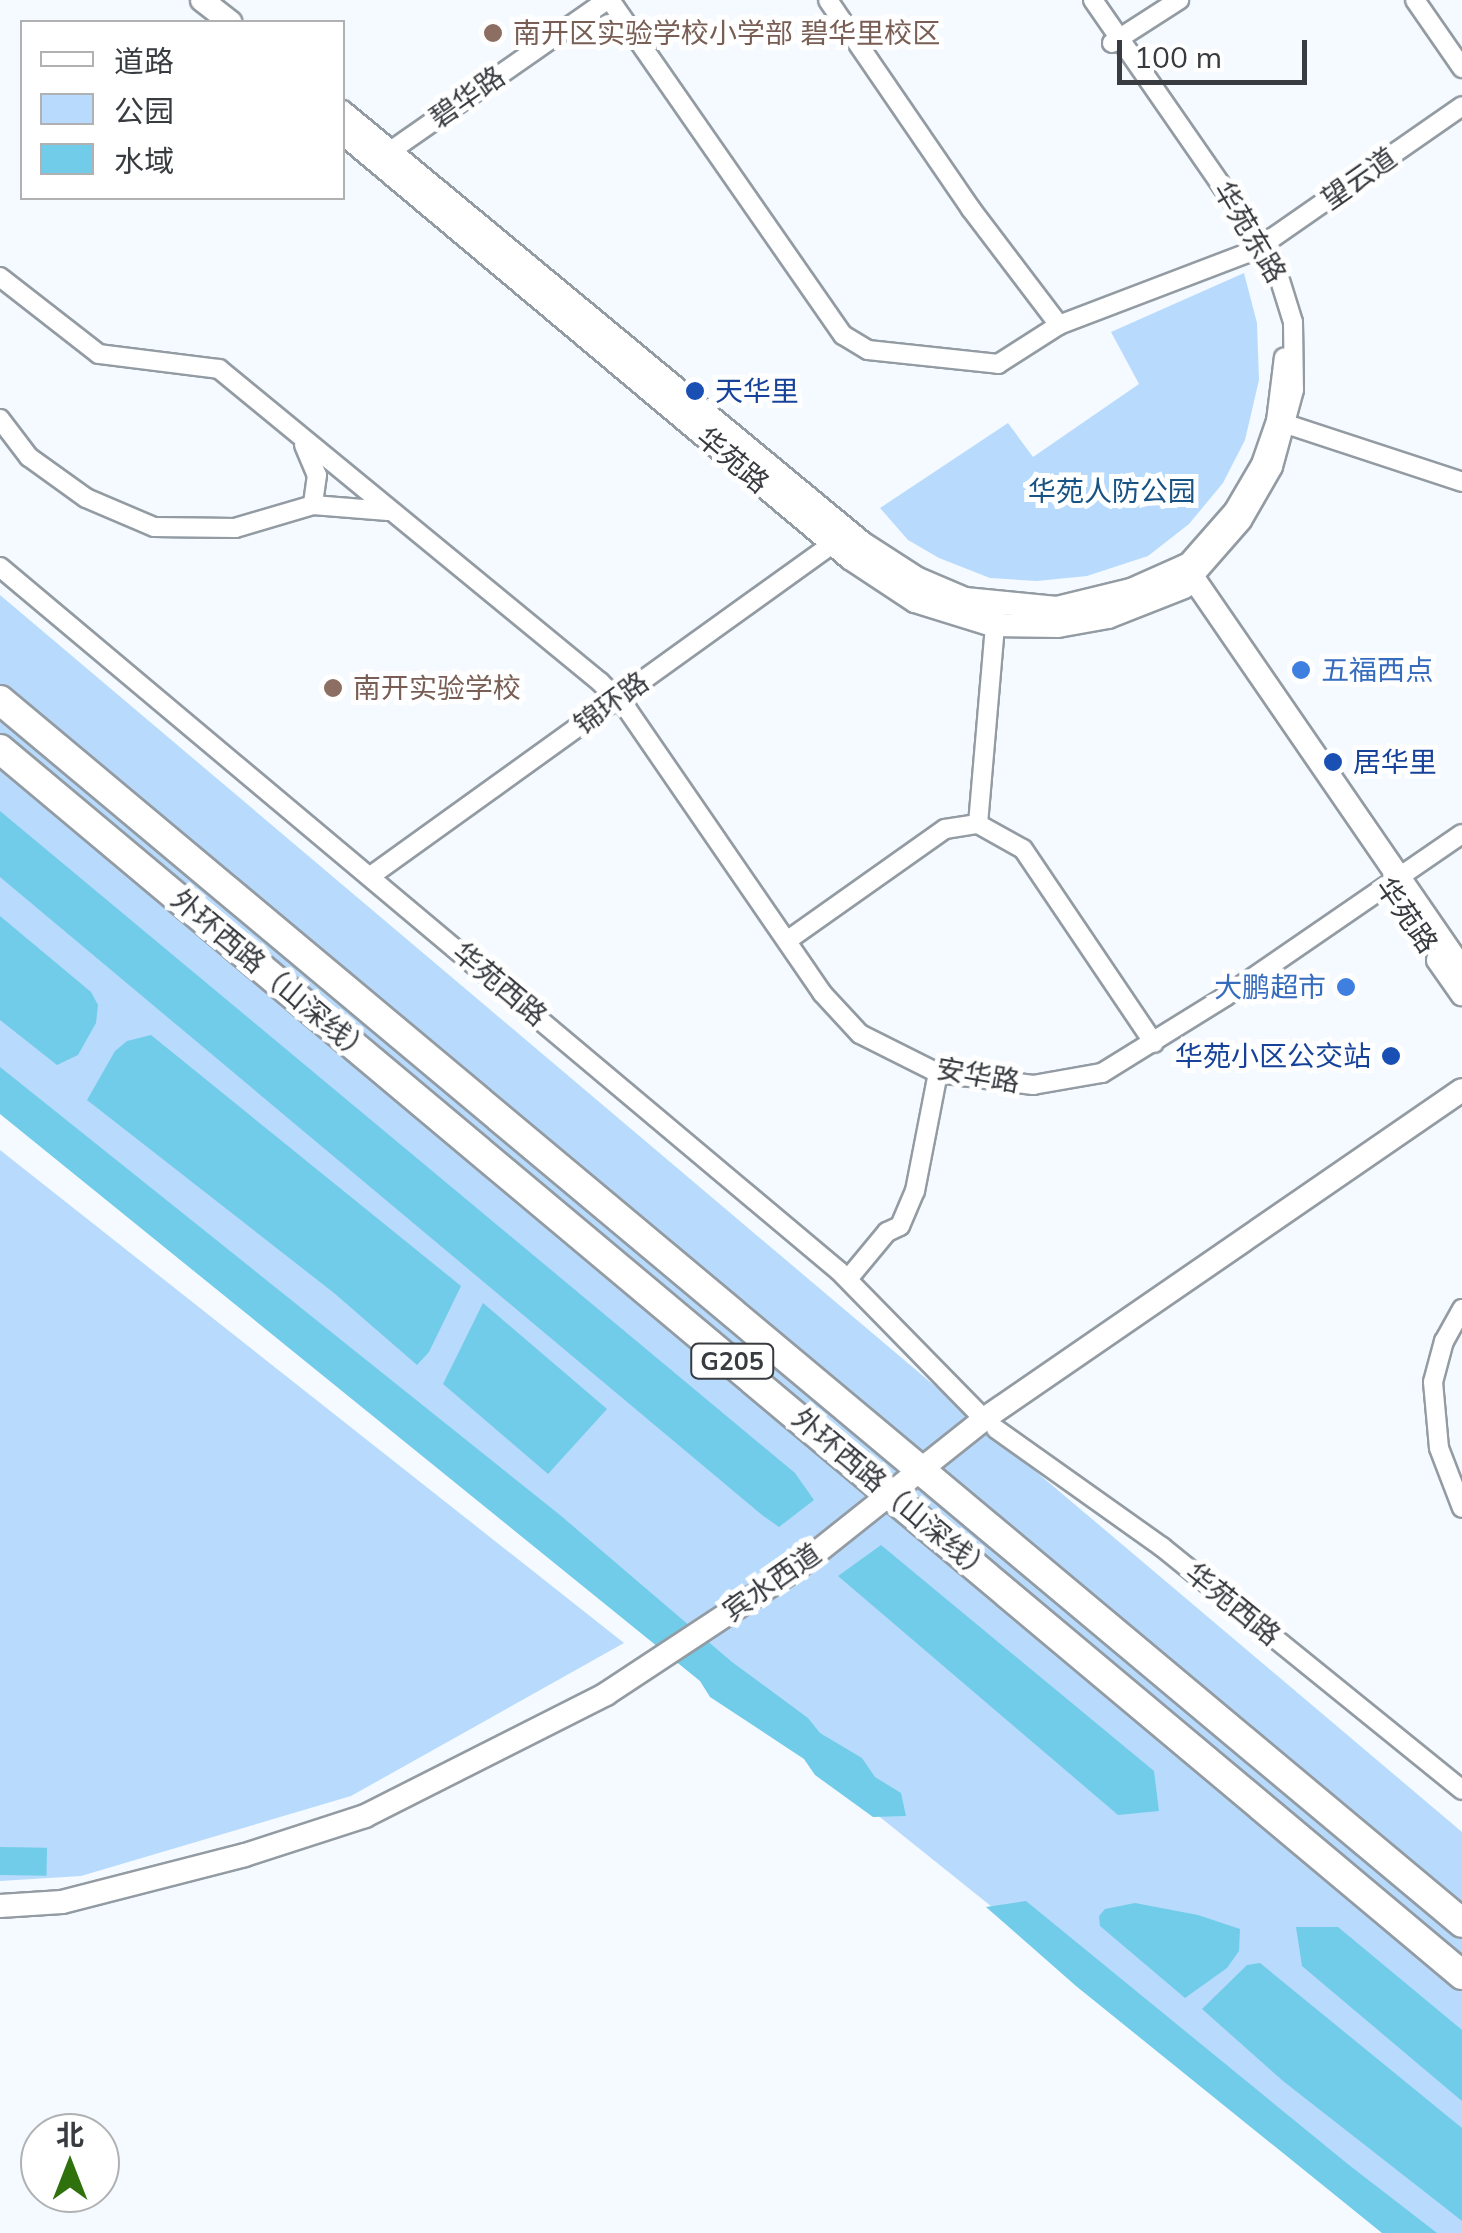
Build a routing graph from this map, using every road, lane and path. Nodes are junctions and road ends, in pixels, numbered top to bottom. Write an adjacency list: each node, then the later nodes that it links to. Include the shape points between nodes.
1 (608, 0): 14 (street, 碧华路); 17 (street, 望云道, via 843,335 868,350 998,364)
2 (828, 0): 17 (street)
3 (1083, 0): 9 (street, 华苑东路)
4 (1093, 0): 9 (street, 华苑东路)
5 (1179, 0): 9 (street)
6 (1415, 0): 10 (street)
7 (199, 6): 8 (main road)
8 (226, 20)
9 (1116, 41): 15 (street, 华苑东路)
10 (1462, 68)
11 (1462, 106): 15 (street, 望云道)
12 (345, 115): 14 (main road, 华苑路)
13 (345, 134): 14 (main road, 华苑路)
14 (384, 155): 24 (main road, 华苑路)
15 (1260, 248): 17 (street, 望云道); 19 (street, 华苑东路, via 1282,332)
16 (0, 276): 20 (street, 安华路, via 100,354 219,369)
17 (1059, 326)
18 (0, 418): 22 (street, via 29,457 86,498 154,527 235,528)
19 (1282, 422): 21 (street); 25 (street, 华苑东路)
20 (302, 440): 22 (street, via 317,475); 23 (street, 安华路)
21 (1462, 482)
22 (313, 505): 23 (street)
23 (389, 511): 30 (street, 安华路)
24 (841, 538): 29 (main road, 华苑路); 30 (street, 锦环路)
25 (1210, 550): 27 (street, 华苑东路); 28 (street)
26 (0, 567): 35 (street, 华苑西路)
27 (1188, 578): 28 (main road, 华苑路); 29 (main road, 华苑路, via 1083,604)
28 (1208, 612): 36 (main road, 华苑路)
29 (996, 616): 33 (street)
30 (618, 698): 35 (street, 锦环路); 37 (street, 安华路)
31 (0, 700): 47 (highway, 外环西路（山深线） / G205)
32 (0, 749): 48 (highway, 外环西路（山深线） / G205)
33 (978, 824): 37 (street, via 945,828); 40 (street, via 1023,849)
34 (1462, 834): 36 (street, 安华路)
35 (372, 875): 44 (street, 华苑西路)
36 (1393, 882): 38 (main road, 华苑路); 39 (main road, 华苑路); 40 (street, 安华路)
37 (788, 940): 41 (street, 安华路, via 822,994 860,1034)
38 (1462, 970)
39 (1462, 994)
40 (1154, 1042): 41 (street, 安华路, via 1102,1073 1033,1085)
41 (938, 1073): 44 (street, via 915,1191 900,1226 887,1232)
42 (1462, 1090): 46 (main road, 宾水西道)
43 (1462, 1107): 46 (main road, 宾水西道)
44 (848, 1279): 46 (street, 华苑西路)
45 (1462, 1309): 49 (street, via 1433,1382 1439,1448)
46 (990, 1424): 47 (main road, 宾水西道); 51 (street, 华苑西路, via 1162,1547)
47 (921, 1474): 48 (main road, 宾水西道); 54 (highway, 外环西路（山深线） / G205)
48 (896, 1497): 50 (main road, 宾水西道); 55 (highway, 外环西路（山深线） / G205)
49 (1462, 1508)
50 (663, 1664): 52 (main road, 宾水西道, via 364,1816 62,1902); 53 (main road, 宾水西道, via 613,1706 370,1830 250,1869 64,1916)
51 (1462, 1790)
52 (0, 1906)
53 (0, 1921)
54 (1462, 1923)
55 (1462, 1975)

